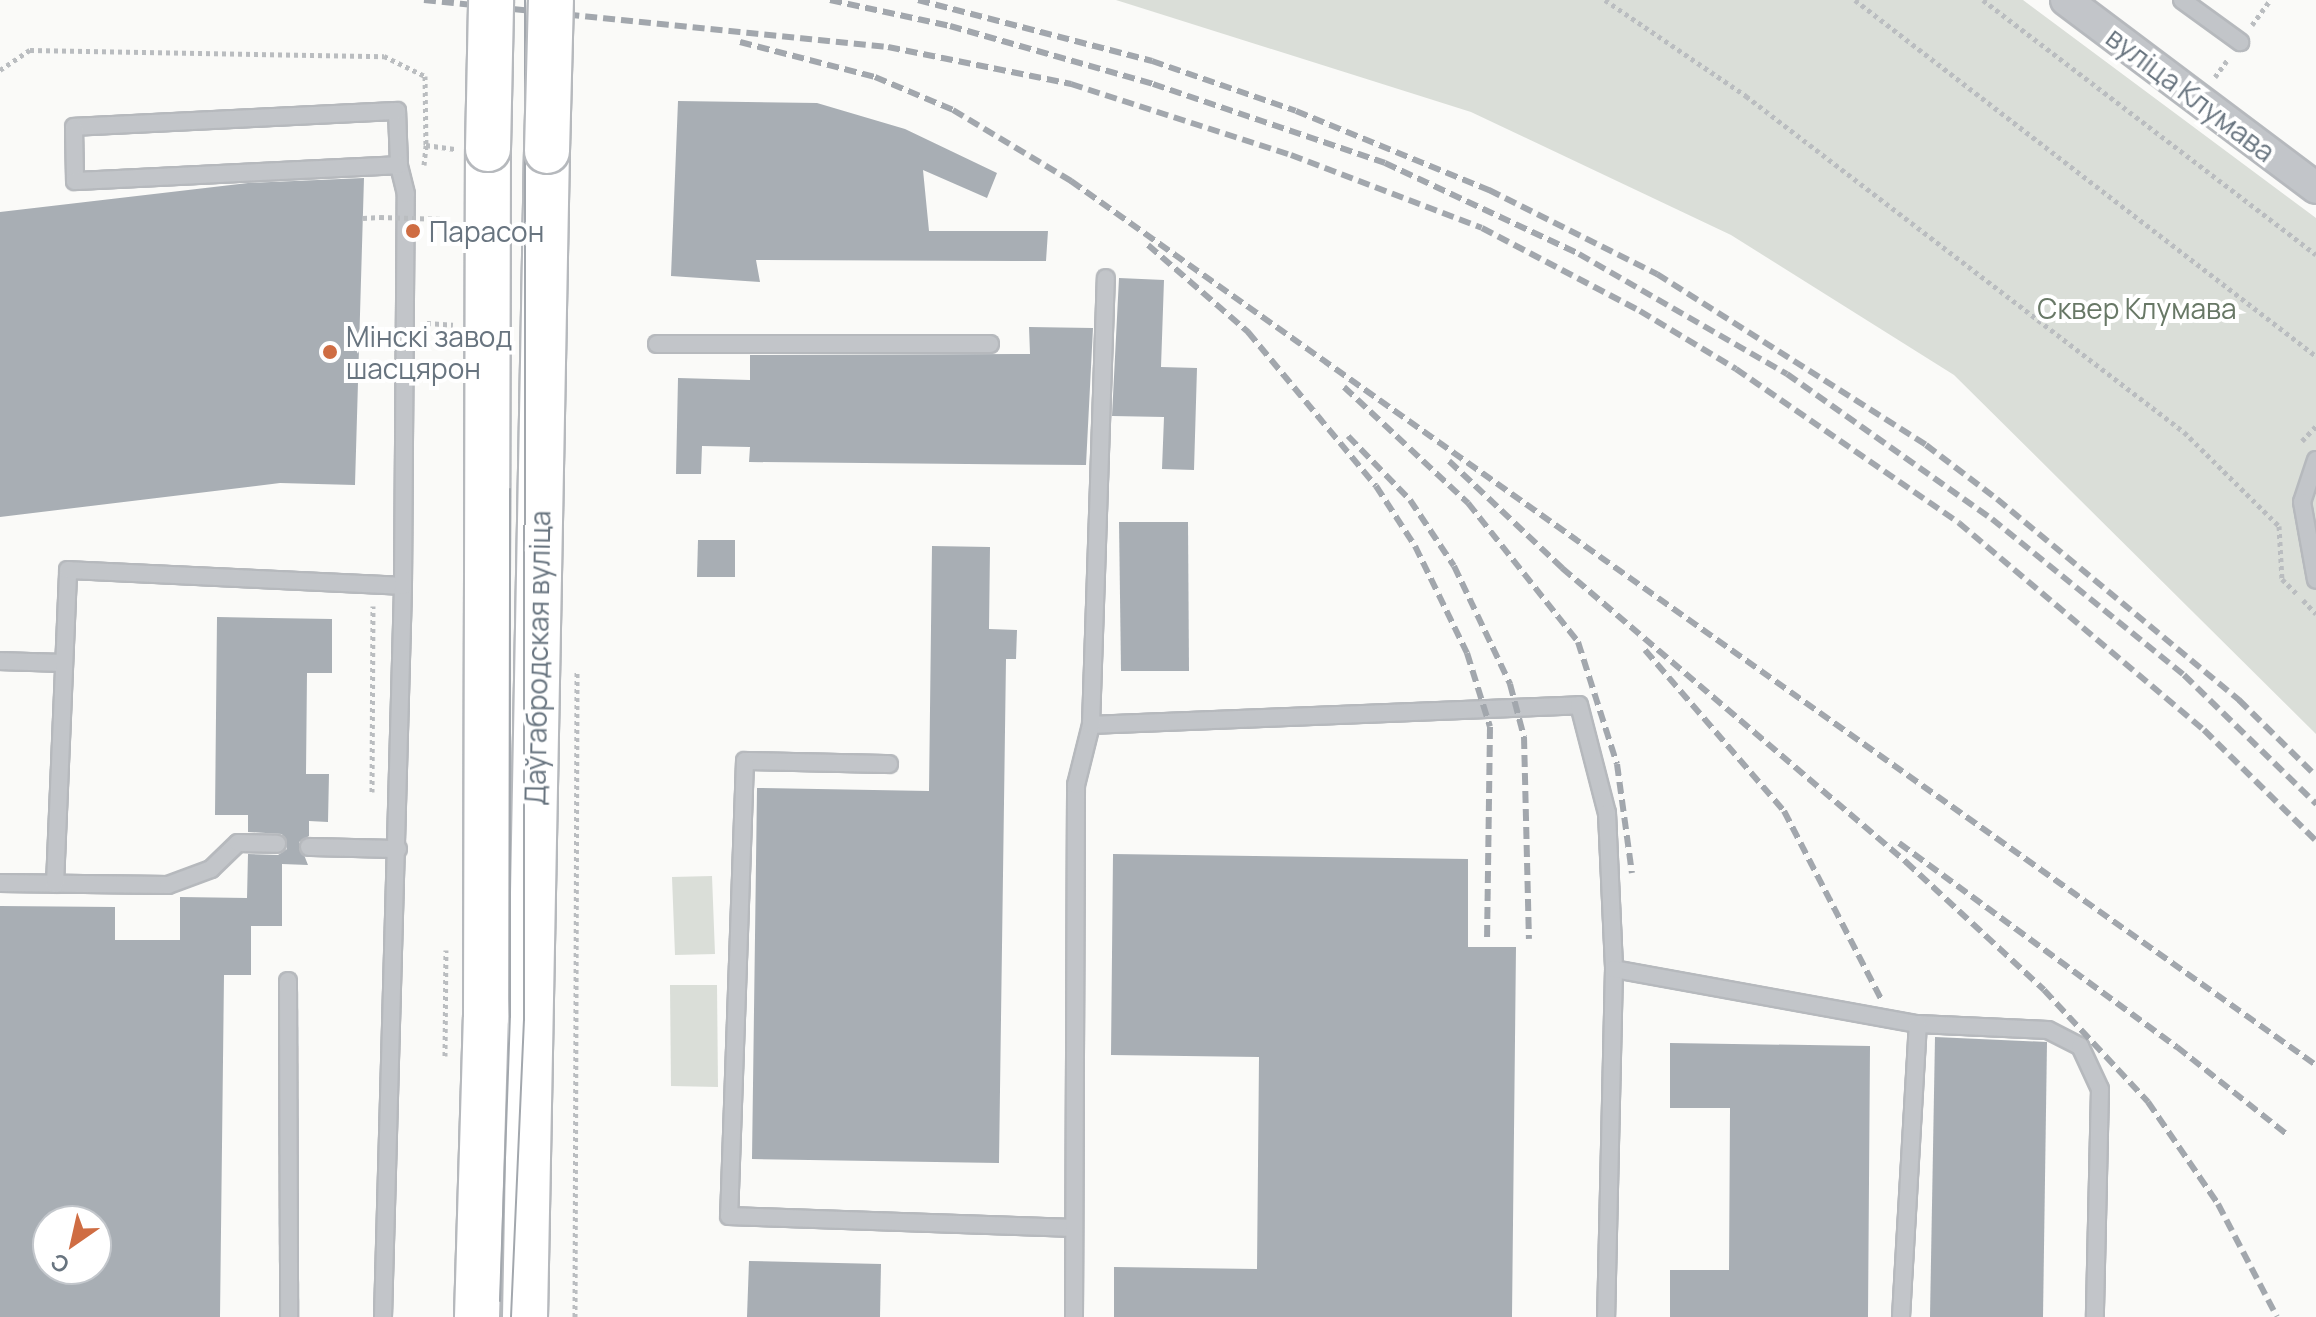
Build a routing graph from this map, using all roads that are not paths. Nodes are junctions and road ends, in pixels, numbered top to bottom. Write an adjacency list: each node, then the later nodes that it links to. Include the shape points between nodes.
1 (491, 0): 29 (main road, Даўгабродская вуліца, bridge, via 473,148 486,1018)
2 (551, 0): 30 (main road, Даўгабродская вуліца, bridge)
3 (2066, 0): 7 (street, вуліца Клумава)
4 (2182, 0): 5 (lane)
5 (2240, 42)
6 (399, 165): 6 (lane, via 397,111 74,127 75,181); 13 (lane, via 406,194)
7 (2316, 188)
8 (1106, 278): 16 (lane)
9 (657, 344): 10 (lane)
10 (990, 344)
11 (2316, 460): 12 (lane, via 2302,502)
12 (2316, 580)
13 (403, 586): 15 (lane, via 68,570); 20 (lane)
14 (0, 661): 15 (lane)
15 (64, 663): 22 (lane)
16 (1091, 725): 23 (lane, via 1579,705 1607,813); 26 (lane, via 1076,785)
17 (889, 764): 26 (lane, via 745,761 729,1216)
18 (277, 844): 22 (lane, via 238,843 211,869 168,885)
19 (309, 847): 20 (lane)
20 (398, 849): 28 (lane)
21 (0, 883): 22 (lane)
22 (55, 884)
23 (1614, 969): 25 (lane); 32 (lane)
24 (288, 981): 27 (lane)
25 (1918, 1024): 33 (lane); 34 (lane, via 2048,1030 2080,1046 2100,1089)
26 (1074, 1228): 31 (lane)
27 (289, 1317)
28 (383, 1317)
29 (477, 1317)
30 (525, 1317)
31 (1074, 1317)
32 (1606, 1317)
33 (1901, 1317)
34 (2095, 1317)

